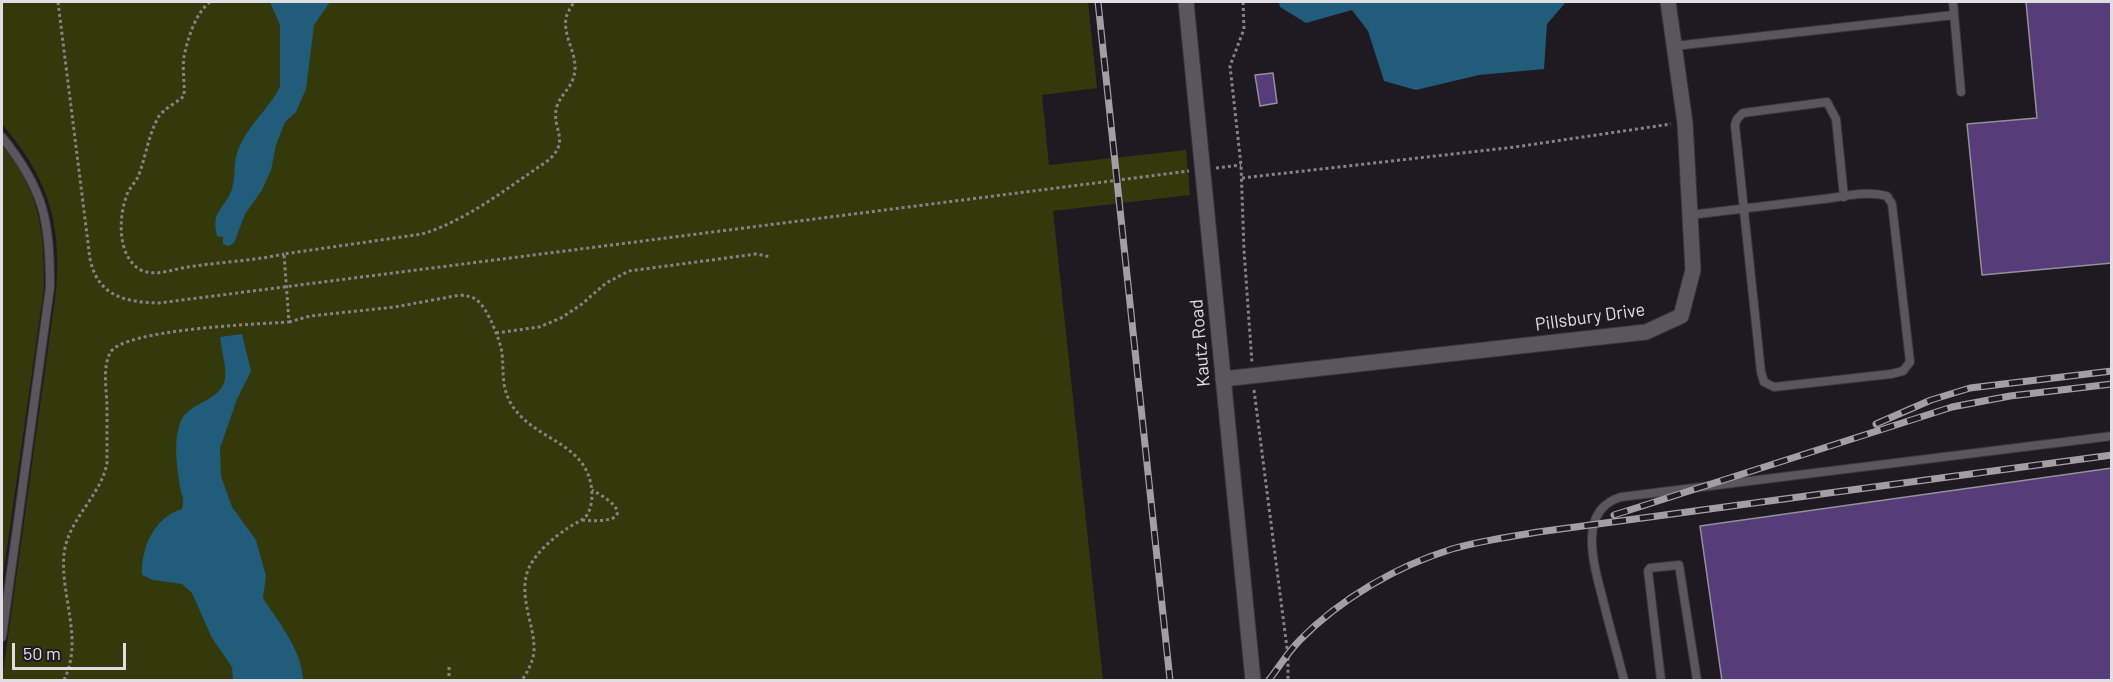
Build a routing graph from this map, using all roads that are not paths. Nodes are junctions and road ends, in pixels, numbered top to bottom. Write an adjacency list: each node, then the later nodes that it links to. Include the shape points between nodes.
1 (1186, 2): 11 (street, Kautz Road)
2 (1668, 2): 5 (street, Pillsbury Drive)
3 (1953, 2): 4 (lane)
4 (1954, 15): 5 (lane); 6 (lane)
5 (1674, 46): 10 (street, Pillsbury Drive, via 1685,123)
6 (1961, 92)
7 (2, 137): 13 (lane, via 33,182 46,215 50,255 50,287)
8 (1844, 197): 9 (lane); 9 (lane, via 1836,119 1827,102 1743,112 1737,119); 9 (lane, via 1877,193 1887,196 1892,204 1910,362 1904,371 1773,387 1764,382)
9 (1743, 208): 10 (lane)
10 (1690, 215): 11 (street, Pillsbury Drive, via 1693,270 1681,316 1646,332)
11 (1223, 379): 14 (street, Kautz Road)
12 (2112, 436): 15 (lane, via 1611,500 1596,520 1591,550)
13 (2, 637)
14 (1253, 681)
15 (1624, 681)
16 (1661, 681): 17 (lane, via 1648,579 1650,568 1679,565)
17 (1697, 681)

